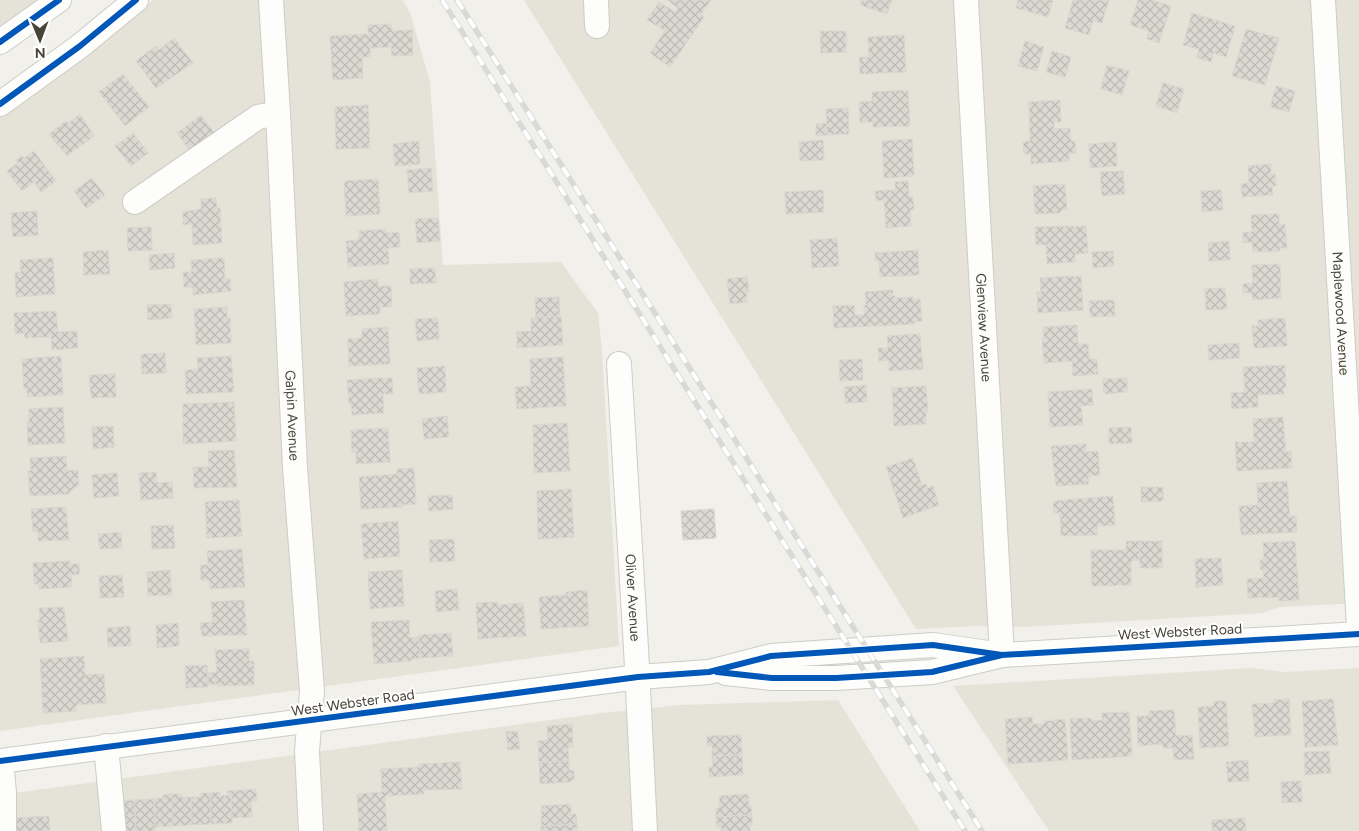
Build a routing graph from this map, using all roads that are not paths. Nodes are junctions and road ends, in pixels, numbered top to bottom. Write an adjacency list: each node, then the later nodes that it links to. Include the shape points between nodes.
1 (59, 0): 8 (street)
2 (136, 0): 9 (street, via 80,46)
3 (271, 0): 10 (street, Galpin Avenue)
4 (596, 0): 7 (street)
5 (966, 0): 15 (street, Glenview Avenue)
6 (1324, 0): 13 (street, Maplewood Avenue)
7 (597, 26)
8 (0, 42)
9 (0, 104)
10 (278, 113): 11 (street, via 258,117); 17 (street, Galpin Avenue, via 295,467 312,692)
11 (135, 202)
12 (619, 364): 16 (street, Oliver Avenue)
13 (1359, 627)
14 (1359, 634): 15 (street, West Webster Road)
15 (1002, 654): 16 (street, West Webster Road, via 932,645 771,656 709,672)
16 (638, 677): 17 (street, West Webster Road); 24 (street, Oliver Avenue)
17 (310, 721): 18 (street, West Webster Road); 23 (street, Galpin Avenue, via 307,751)
18 (97, 747): 19 (street, West Webster Road); 21 (street); 22 (street)
19 (0, 761): 20 (street)
20 (4, 831)
21 (104, 831)
22 (114, 831)
23 (311, 831)
24 (645, 831)

